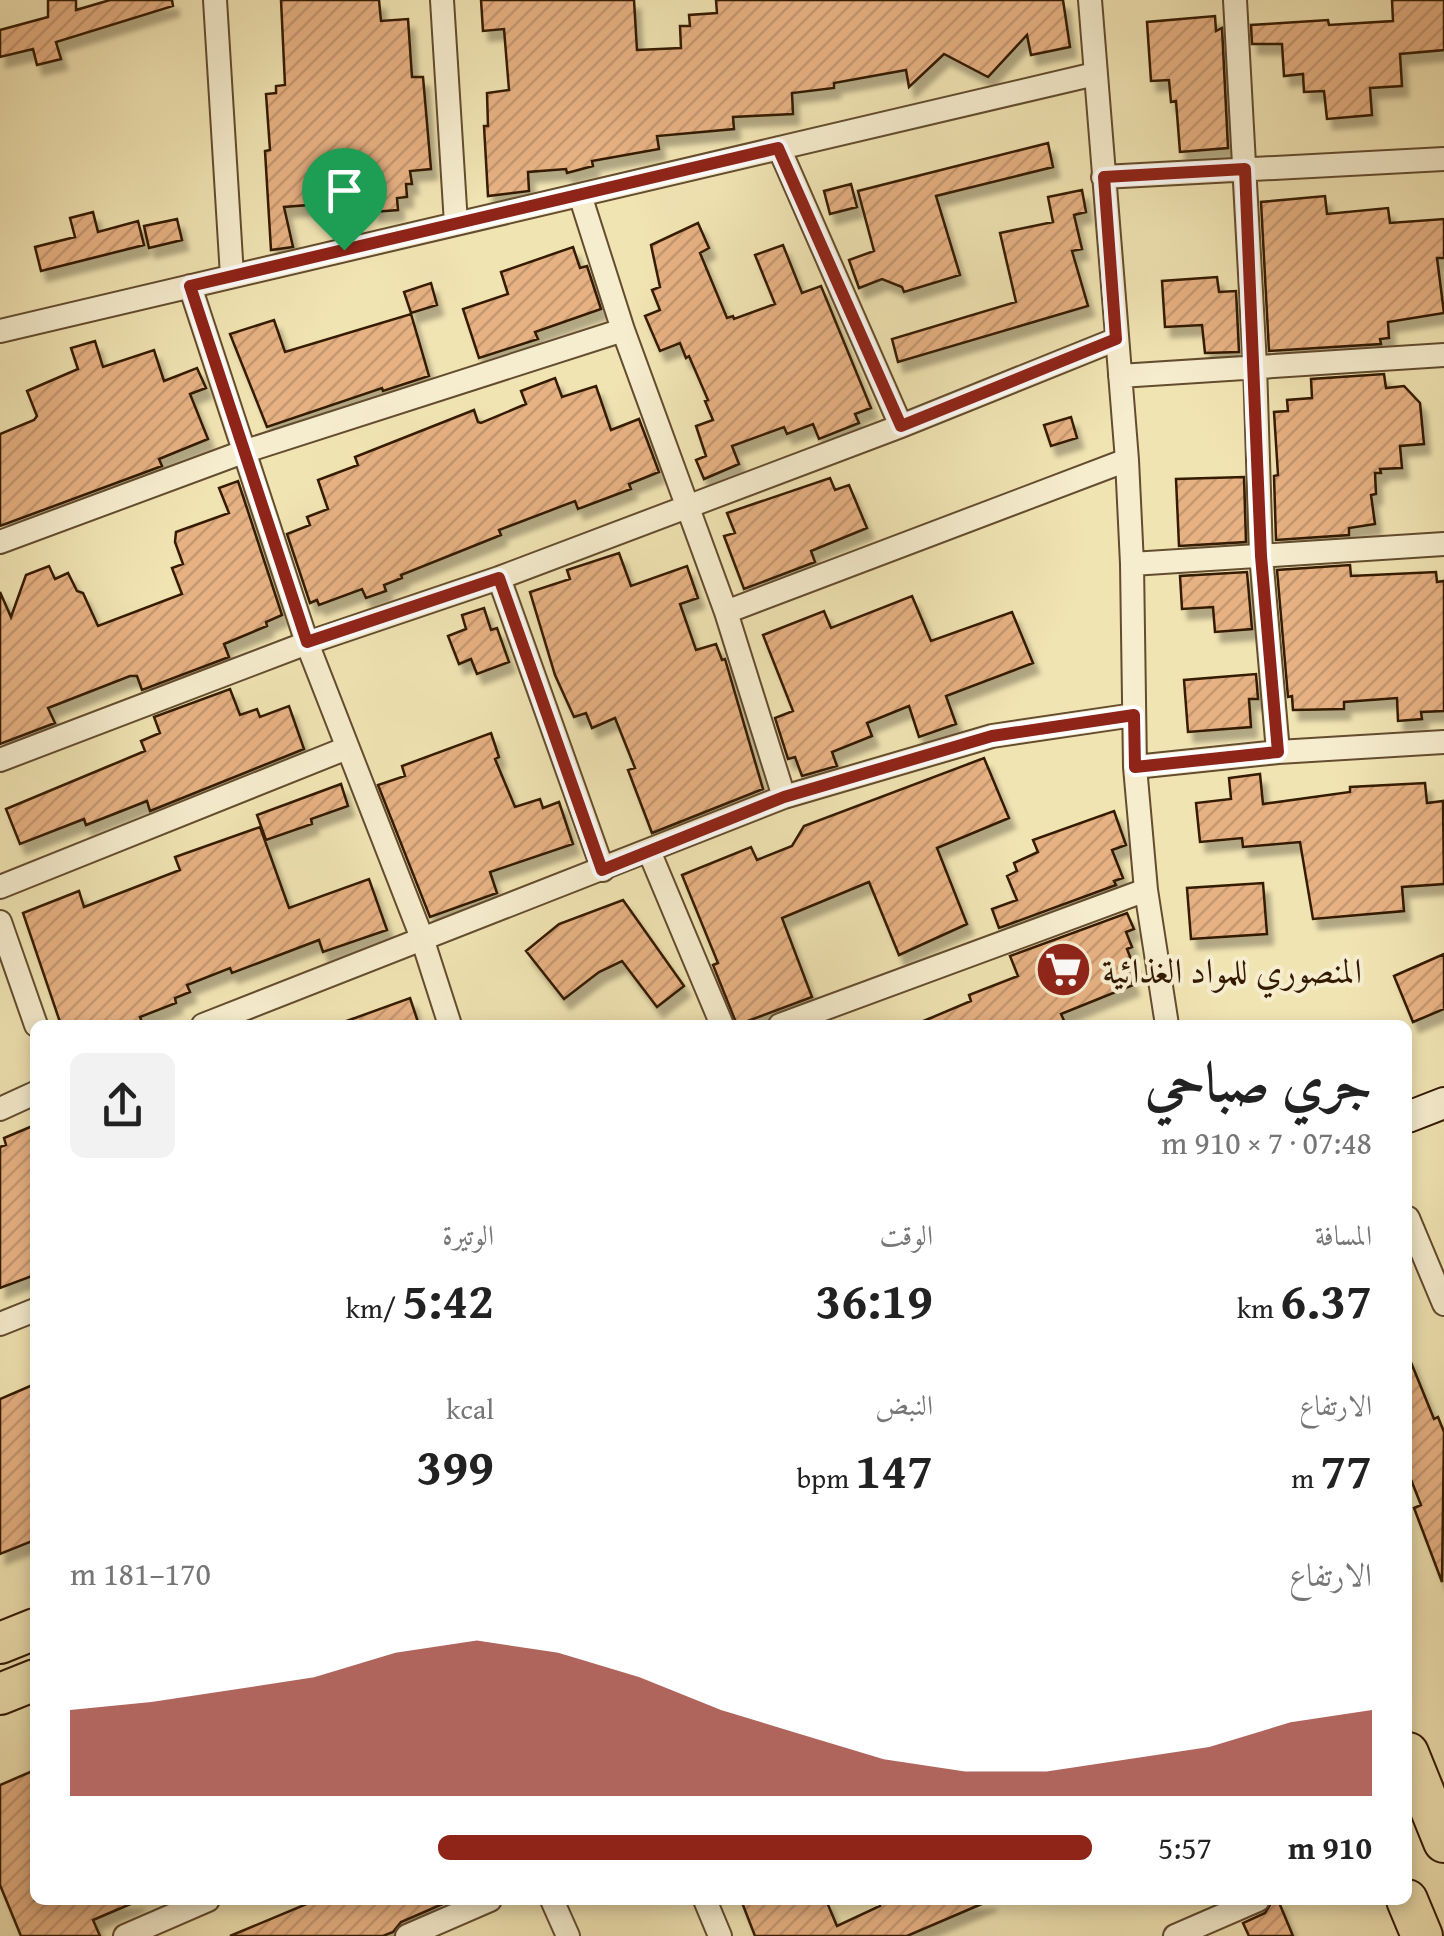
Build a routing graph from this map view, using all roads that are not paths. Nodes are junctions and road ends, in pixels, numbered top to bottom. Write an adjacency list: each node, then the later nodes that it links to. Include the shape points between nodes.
1 (215, 0): 12 (street)
2 (442, 0): 11 (street)
3 (1090, 0): 5 (street)
4 (1235, 0): 8 (street)
5 (1095, 74): 6 (street); 9 (street)
6 (778, 148): 10 (street); 20 (street)
7 (1444, 159): 8 (street)
8 (1245, 169): 9 (street); 18 (street)
9 (1104, 177): 16 (street)
10 (580, 195): 11 (street); 14 (street)
11 (456, 224): 12 (street)
12 (232, 276): 13 (street)
13 (190, 286): 15 (street); 21 (street)
14 (624, 330): 21 (street); 23 (street)
15 (0, 331)
16 (1116, 339): 19 (street); 20 (street)
17 (1444, 355): 18 (street)
18 (1255, 365): 19 (street); 26 (street)
19 (1120, 376): 22 (street)
20 (901, 426): 23 (street)
21 (243, 452): 24 (street); 30 (street)
22 (1127, 460): 27 (street); 29 (street)
23 (687, 507): 28 (street); 29 (street)
24 (0, 542)
25 (1444, 544): 26 (street)
26 (1261, 556): 27 (street); 34 (street)
27 (1132, 564): 31 (street)
28 (499, 578): 30 (street); 39 (street)
29 (726, 612): 37 (street)
30 (307, 642): 33 (street); 35 (street)
31 (1134, 715): 36 (street); 37 (street, via 992,736)
32 (1444, 742): 34 (street)
33 (347, 748): 40 (street); 43 (street)
34 (1278, 752): 36 (street)
35 (0, 760)
36 (1135, 767): 41 (street)
37 (784, 797): 38 (street)
38 (649, 851): 39 (street); 48 (street)
39 (602, 870): 43 (street)
40 (0, 888)
41 (1146, 890): 44 (street); 49 (street)
42 (0, 922): 45 (street)
43 (422, 938): 46 (street); 47 (street)
44 (830, 1016)
45 (34, 1020)
46 (216, 1020)
47 (448, 1020)
48 (720, 1020)
49 (1166, 1020)
50 (30, 1095): 52 (street)
51 (1444, 1104): 53 (street)
52 (0, 1108)
53 (1412, 1116)
54 (1412, 1228): 55 (street)
55 (1444, 1304)
56 (30, 1312): 57 (street)
57 (0, 1324)
58 (30, 1631): 59 (highway)
59 (0, 1644)
60 (30, 1682): 61 (highway)
61 (0, 1694)
62 (1412, 1763): 63 (highway)
63 (1444, 1842)
64 (197, 1905): 70 (street)
65 (478, 1905): 71 (street)
66 (554, 1905): 72 (street)
67 (707, 1905): 73 (street)
68 (1246, 1905): 74 (street)
69 (1409, 1905): 75 (highway)
70 (126, 1936)
71 (407, 1936)
72 (568, 1936)
73 (720, 1936)
74 (1174, 1936)
75 (1422, 1936)

